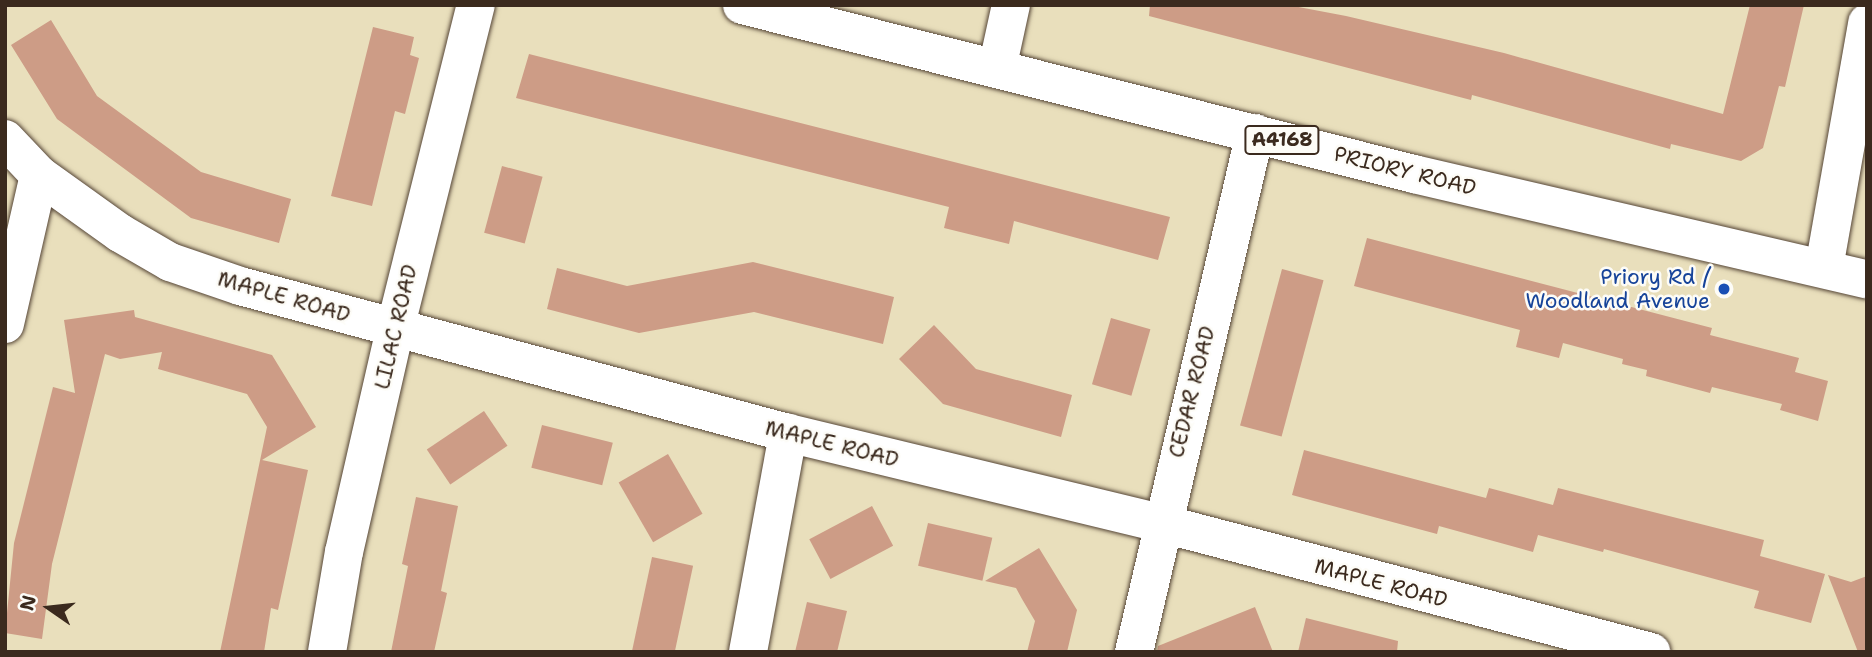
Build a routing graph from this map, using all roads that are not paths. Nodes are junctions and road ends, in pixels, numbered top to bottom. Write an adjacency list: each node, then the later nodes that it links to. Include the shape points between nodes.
1 (476, 5): 12 (street, LILAC ROAD)
2 (741, 5): 5 (street, PRIORY ROAD / A4168)
3 (1011, 5): 5 (street)
4 (1867, 23): 9 (street)
5 (997, 69): 6 (street, PRIORY ROAD / A4168)
6 (1255, 134): 9 (street, PRIORY ROAD / A4168); 14 (street, CEDAR ROAD)
7 (5, 139): 8 (street, MAPLE ROAD)
8 (38, 174): 11 (street); 12 (street, MAPLE ROAD, via 120,233 170,262)
9 (1824, 268): 10 (street, PRIORY ROAD / A4168)
10 (1867, 279)
11 (5, 324)
12 (395, 329): 13 (street, MAPLE ROAD); 15 (street, LILAC ROAD, via 344,552)
13 (788, 433): 14 (street, MAPLE ROAD); 16 (street)
14 (1160, 523): 17 (street, CEDAR ROAD); 18 (street, MAPLE ROAD)
15 (327, 652)
16 (748, 652)
17 (1134, 652)
18 (1651, 652)

